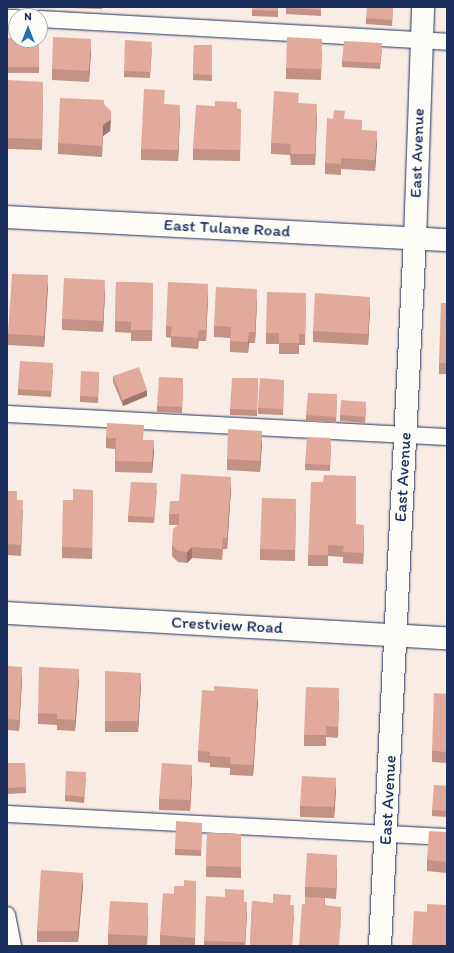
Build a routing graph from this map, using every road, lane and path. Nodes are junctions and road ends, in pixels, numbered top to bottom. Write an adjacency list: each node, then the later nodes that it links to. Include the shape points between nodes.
1 (423, 7): 3 (street, East Avenue)
2 (48, 19): 3 (lane)
3 (421, 40): 4 (lane); 6 (street, East Avenue)
4 (447, 42)
5 (7, 217): 6 (street, East Tulane Road)
6 (415, 239): 7 (street, East Tulane Road); 9 (street, East Avenue)
7 (447, 240)
8 (7, 414): 9 (lane)
9 (405, 435): 10 (lane); 12 (street, East Avenue)
10 (447, 437)
11 (7, 613): 12 (street, Crestview Road)
12 (396, 635): 13 (street, Crestview Road); 15 (street, East Avenue)
13 (447, 638)
14 (7, 814): 15 (lane)
15 (386, 834): 16 (lane); 19 (street, East Avenue)
16 (447, 837)
17 (7, 915): 18 (lane)
18 (13, 946)
19 (380, 946)

